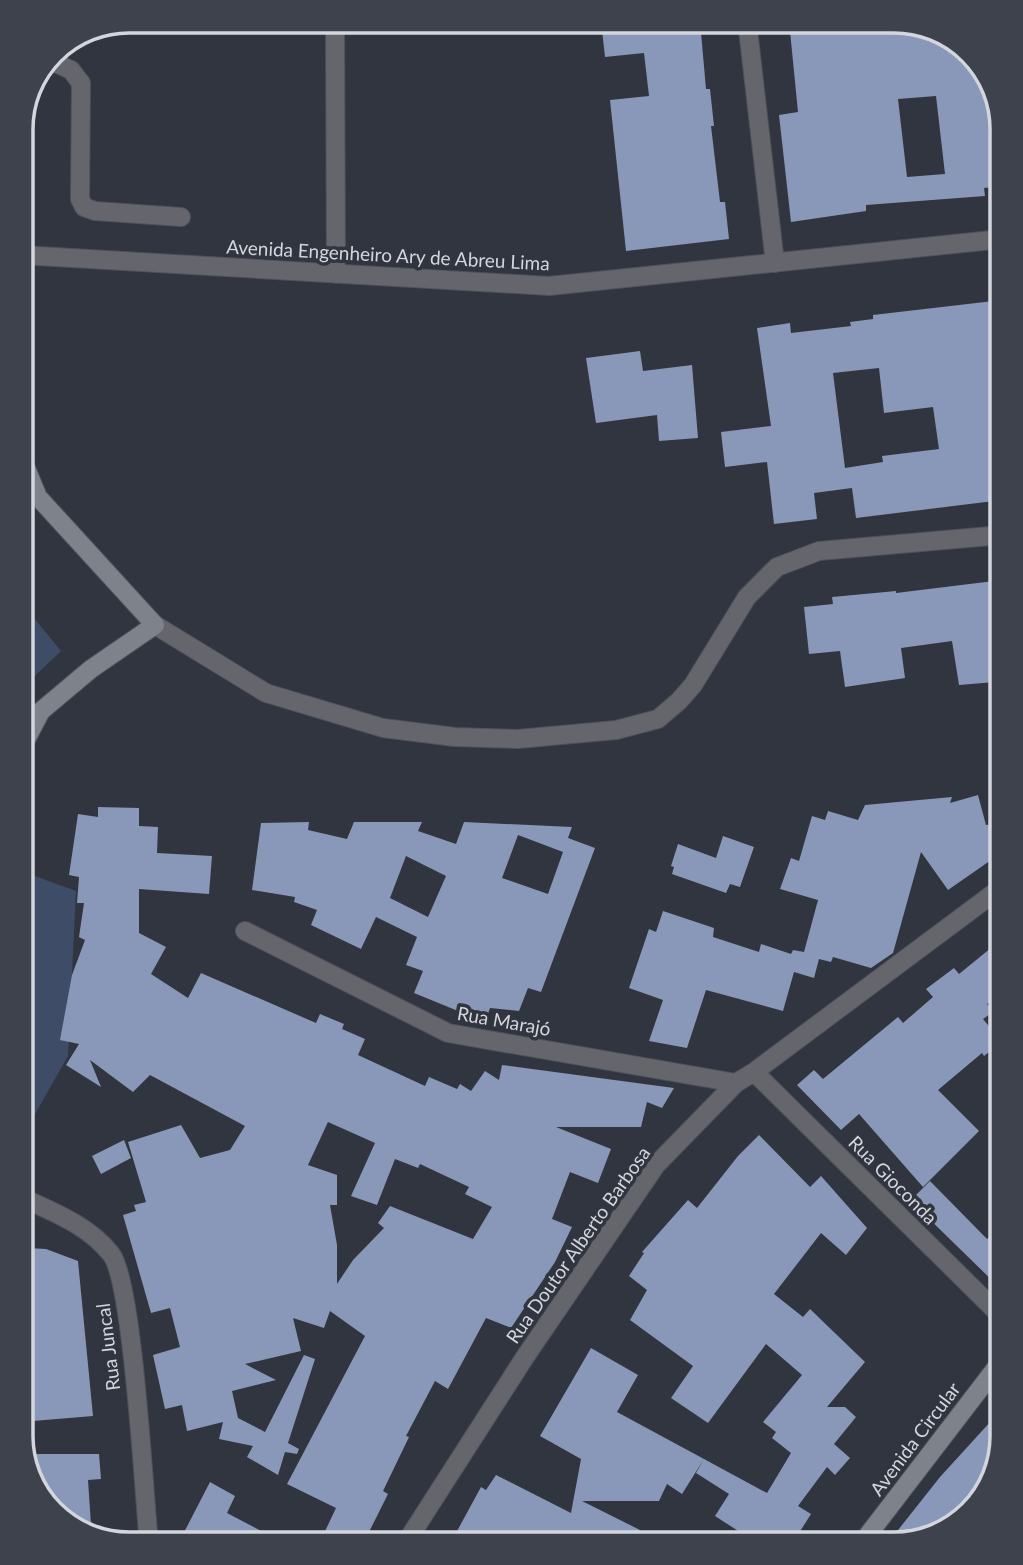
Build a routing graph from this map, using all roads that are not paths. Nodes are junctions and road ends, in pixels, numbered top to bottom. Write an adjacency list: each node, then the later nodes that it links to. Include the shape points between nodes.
1 (335, 33): 8 (street)
2 (748, 33): 7 (street)
3 (59, 65): 4 (street, via 71,70 81,83 80,199 85,207)
4 (181, 217)
5 (990, 240): 7 (street, Avenida Engenheiro Ary de Abreu Lima)
6 (33, 256): 8 (street, Avenida Engenheiro Ary de Abreu Lima)
7 (775, 263): 8 (street, Avenida Engenheiro Ary de Abreu Lima, via 550,286)
8 (336, 274)
9 (33, 485): 11 (street, via 38,497)
10 (990, 536): 11 (street, via 819,551 777,567 747,597 693,685 658,719 616,730 518,739 383,728 266,693)
11 (155, 625): 12 (street, via 41,710)
12 (33, 726)
13 (990, 896): 15 (street, Rua Doutor Alberto Barbosa)
14 (245, 931): 16 (street, Rua Marajó, via 448,1033)
15 (754, 1072): 16 (street, Rua Doutor Alberto Barbosa); 18 (street, Rua Gioconda)
16 (736, 1083): 21 (street, Rua Doutor Alberto Barbosa, via 656,1165)
17 (33, 1203): 20 (street, Rua Juncal, via 74,1222 112,1255 126,1306)
18 (990, 1305)
19 (990, 1376): 22 (street, Avenida Circular)
20 (148, 1532)
21 (413, 1532)
22 (870, 1532)

